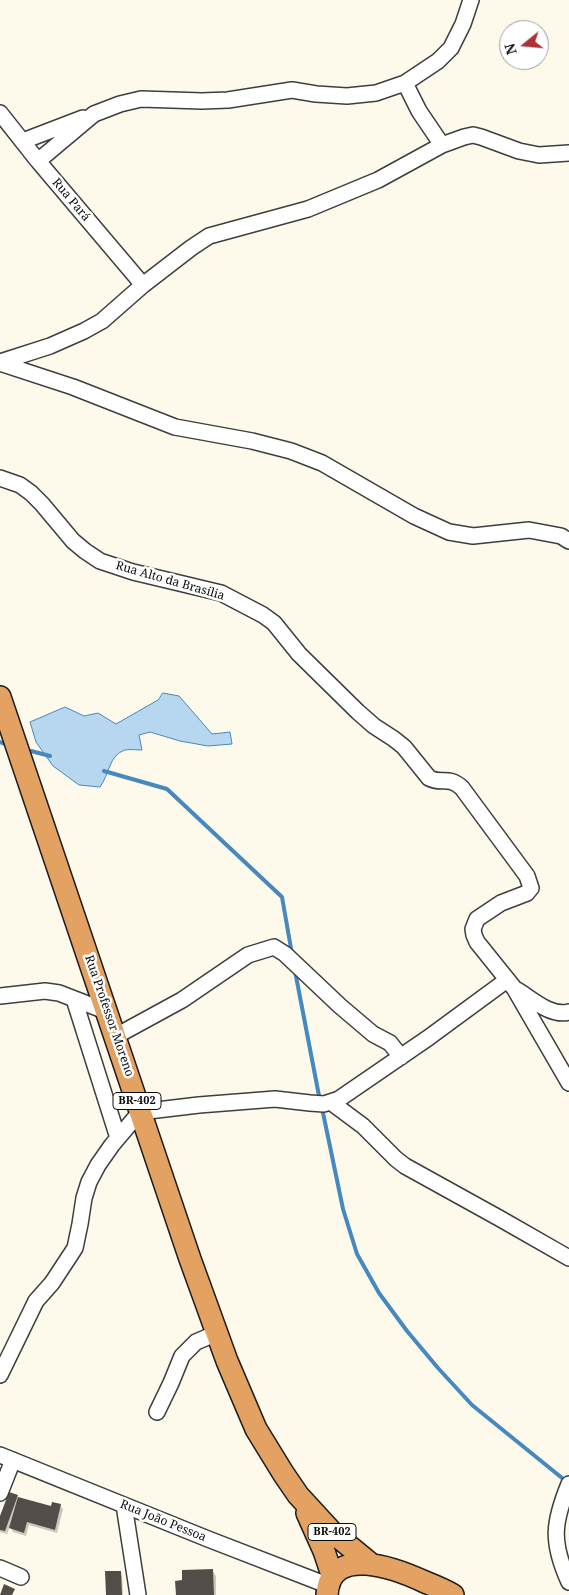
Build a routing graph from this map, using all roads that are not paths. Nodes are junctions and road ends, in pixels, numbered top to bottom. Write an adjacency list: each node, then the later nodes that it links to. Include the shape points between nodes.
1 (471, 0): 2 (street, via 451,48)
2 (405, 83): 3 (street, via 376,93 347,96 292,90 228,100 141,99); 6 (street)
3 (94, 114): 5 (street); 8 (street)
4 (2, 119): 5 (street, Rua Pará)
5 (23, 141): 8 (street, Rua Pará)
6 (442, 145): 7 (street, via 474,135 539,156); 9 (street, via 378,180 308,209 209,236)
7 (569, 153)
8 (38, 161): 9 (street, Rua Pará)
9 (143, 285): 10 (street, via 102,321 84,331)
10 (0, 363): 12 (street, via 73,387 175,427 291,451 322,463 414,516 449,532 473,536 529,530 561,536)
11 (0, 478): 14 (street, Rua Alto da Brasília, via 31,493 73,541 100,561 221,593 262,615 358,712 404,746 431,780 451,780 462,788 530,883 530,891 490,910 477,919 473,929 476,942)
12 (569, 541)
13 (0, 697): 17 (highway, Rua Professor Moreno / BR-402)
14 (510, 984): 18 (street, via 550,1010); 20 (street); 21 (street)
15 (0, 996): 16 (street, via 45,991)
16 (74, 999): 17 (street); 24 (street)
17 (108, 1012): 19 (highway, Rua Professor Moreno / BR-402)
18 (569, 1012)
19 (116, 1036): 20 (street, via 182,1000 248,955 274,947 373,1034 390,1043); 23 (highway, Rua Professor Moreno / BR-402)
20 (401, 1057): 22 (street)
21 (569, 1083)
22 (332, 1103): 23 (street, via 310,1104 275,1099); 25 (street, via 363,1126 405,1166)
23 (140, 1112): 24 (street); 26 (highway, Rua Professor Moreno / BR-402)
24 (118, 1138): 27 (street, via 89,1182 75,1248 36,1301)
25 (569, 1258)
26 (218, 1333): 28 (street, via 196,1342 182,1356); 32 (highway, Rua Professor Moreno / BR-402, via 256,1429)
27 (0, 1375)
28 (157, 1412)
29 (7, 1458): 31 (street); 33 (street, Rua João Pessoa)
30 (569, 1484): 37 (street, via 559,1508 556,1546)
31 (0, 1493)
32 (298, 1495): 34 (highway, BR-402, via 332,1532); 38 (highway, BR-402, via 312,1524)
33 (124, 1505): 38 (street, Rua João Pessoa); 39 (street)
34 (371, 1564): 38 (highway, via 344,1566); 40 (highway, BR-402, via 412,1576)
35 (0, 1568): 36 (street)
36 (21, 1577)
37 (569, 1582)
38 (328, 1585)
39 (138, 1595)
40 (453, 1595)

